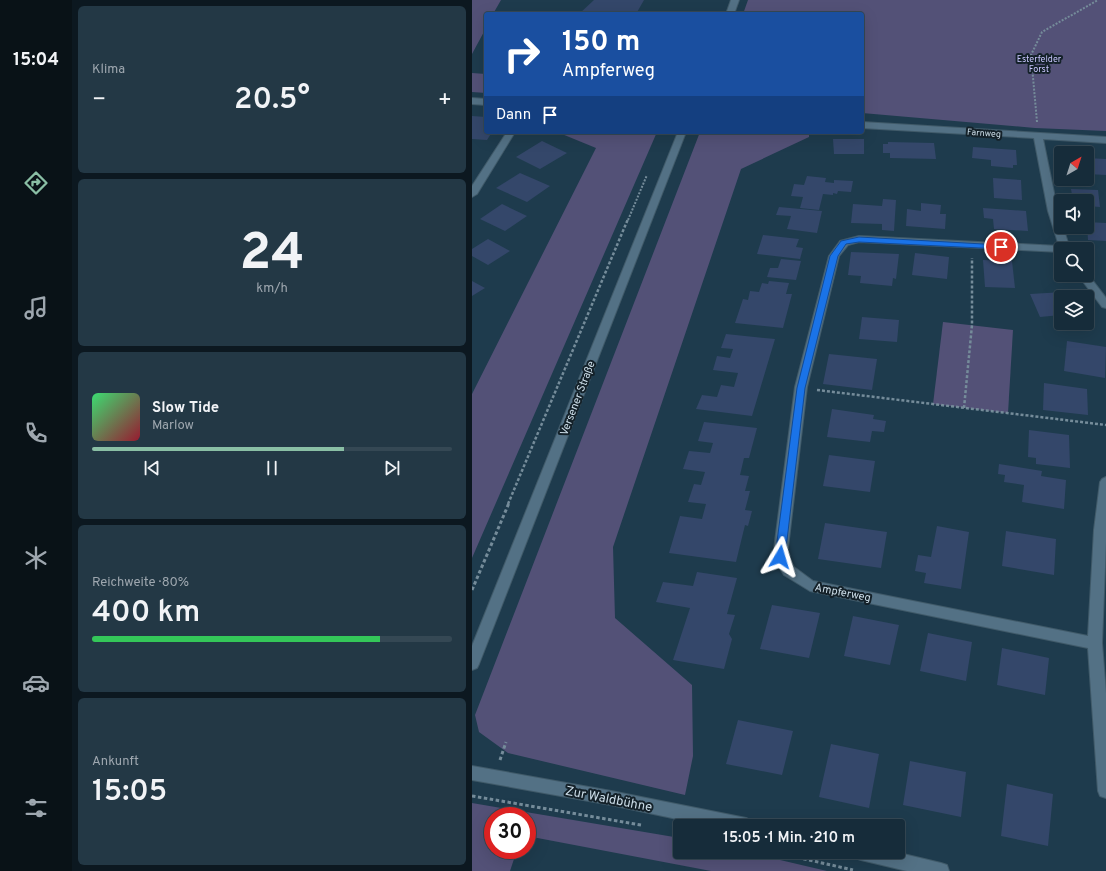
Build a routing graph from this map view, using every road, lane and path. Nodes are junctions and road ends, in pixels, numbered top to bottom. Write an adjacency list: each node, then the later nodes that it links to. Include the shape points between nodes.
1 (735, 0): 3 (street)
2 (1098, 0): 9 (path, via 1042,32 1031,56)
3 (731, 12)
4 (472, 101): 5 (street)
5 (484, 102)
6 (864, 125): 9 (street, Farnweg)
7 (509, 134): 12 (street)
8 (681, 134): 24 (street, Versener Straße)
9 (1038, 137): 10 (street, Farnweg); 13 (street, via 1053,211)
10 (1106, 140)
11 (650, 168): 22 (path)
12 (472, 194)
13 (1063, 242)
14 (972, 245): 15 (street, Ampferweg); 18 (street, Ampferweg, via 859,239 844,243 834,256); 19 (path, via 972,325)
15 (1054, 250)
16 (1088, 282): 17 (street)
17 (1106, 305)
18 (801, 388): 19 (path); 23 (street, Ampferweg, via 780,557 789,572 810,586)
19 (964, 408): 20 (path)
20 (1106, 425)
21 (1106, 482): 23 (street, via 1100,530)
22 (472, 590)
23 (1095, 643): 26 (street)
24 (472, 664)
25 (472, 774): 28 (street, Zur Waldbühne, via 611,798)
26 (1106, 791)
27 (472, 796): 29 (path)
28 (712, 819)
29 (646, 826)
30 (804, 859): 32 (path)
31 (890, 859): 33 (street)
32 (855, 871)
33 (941, 871)

